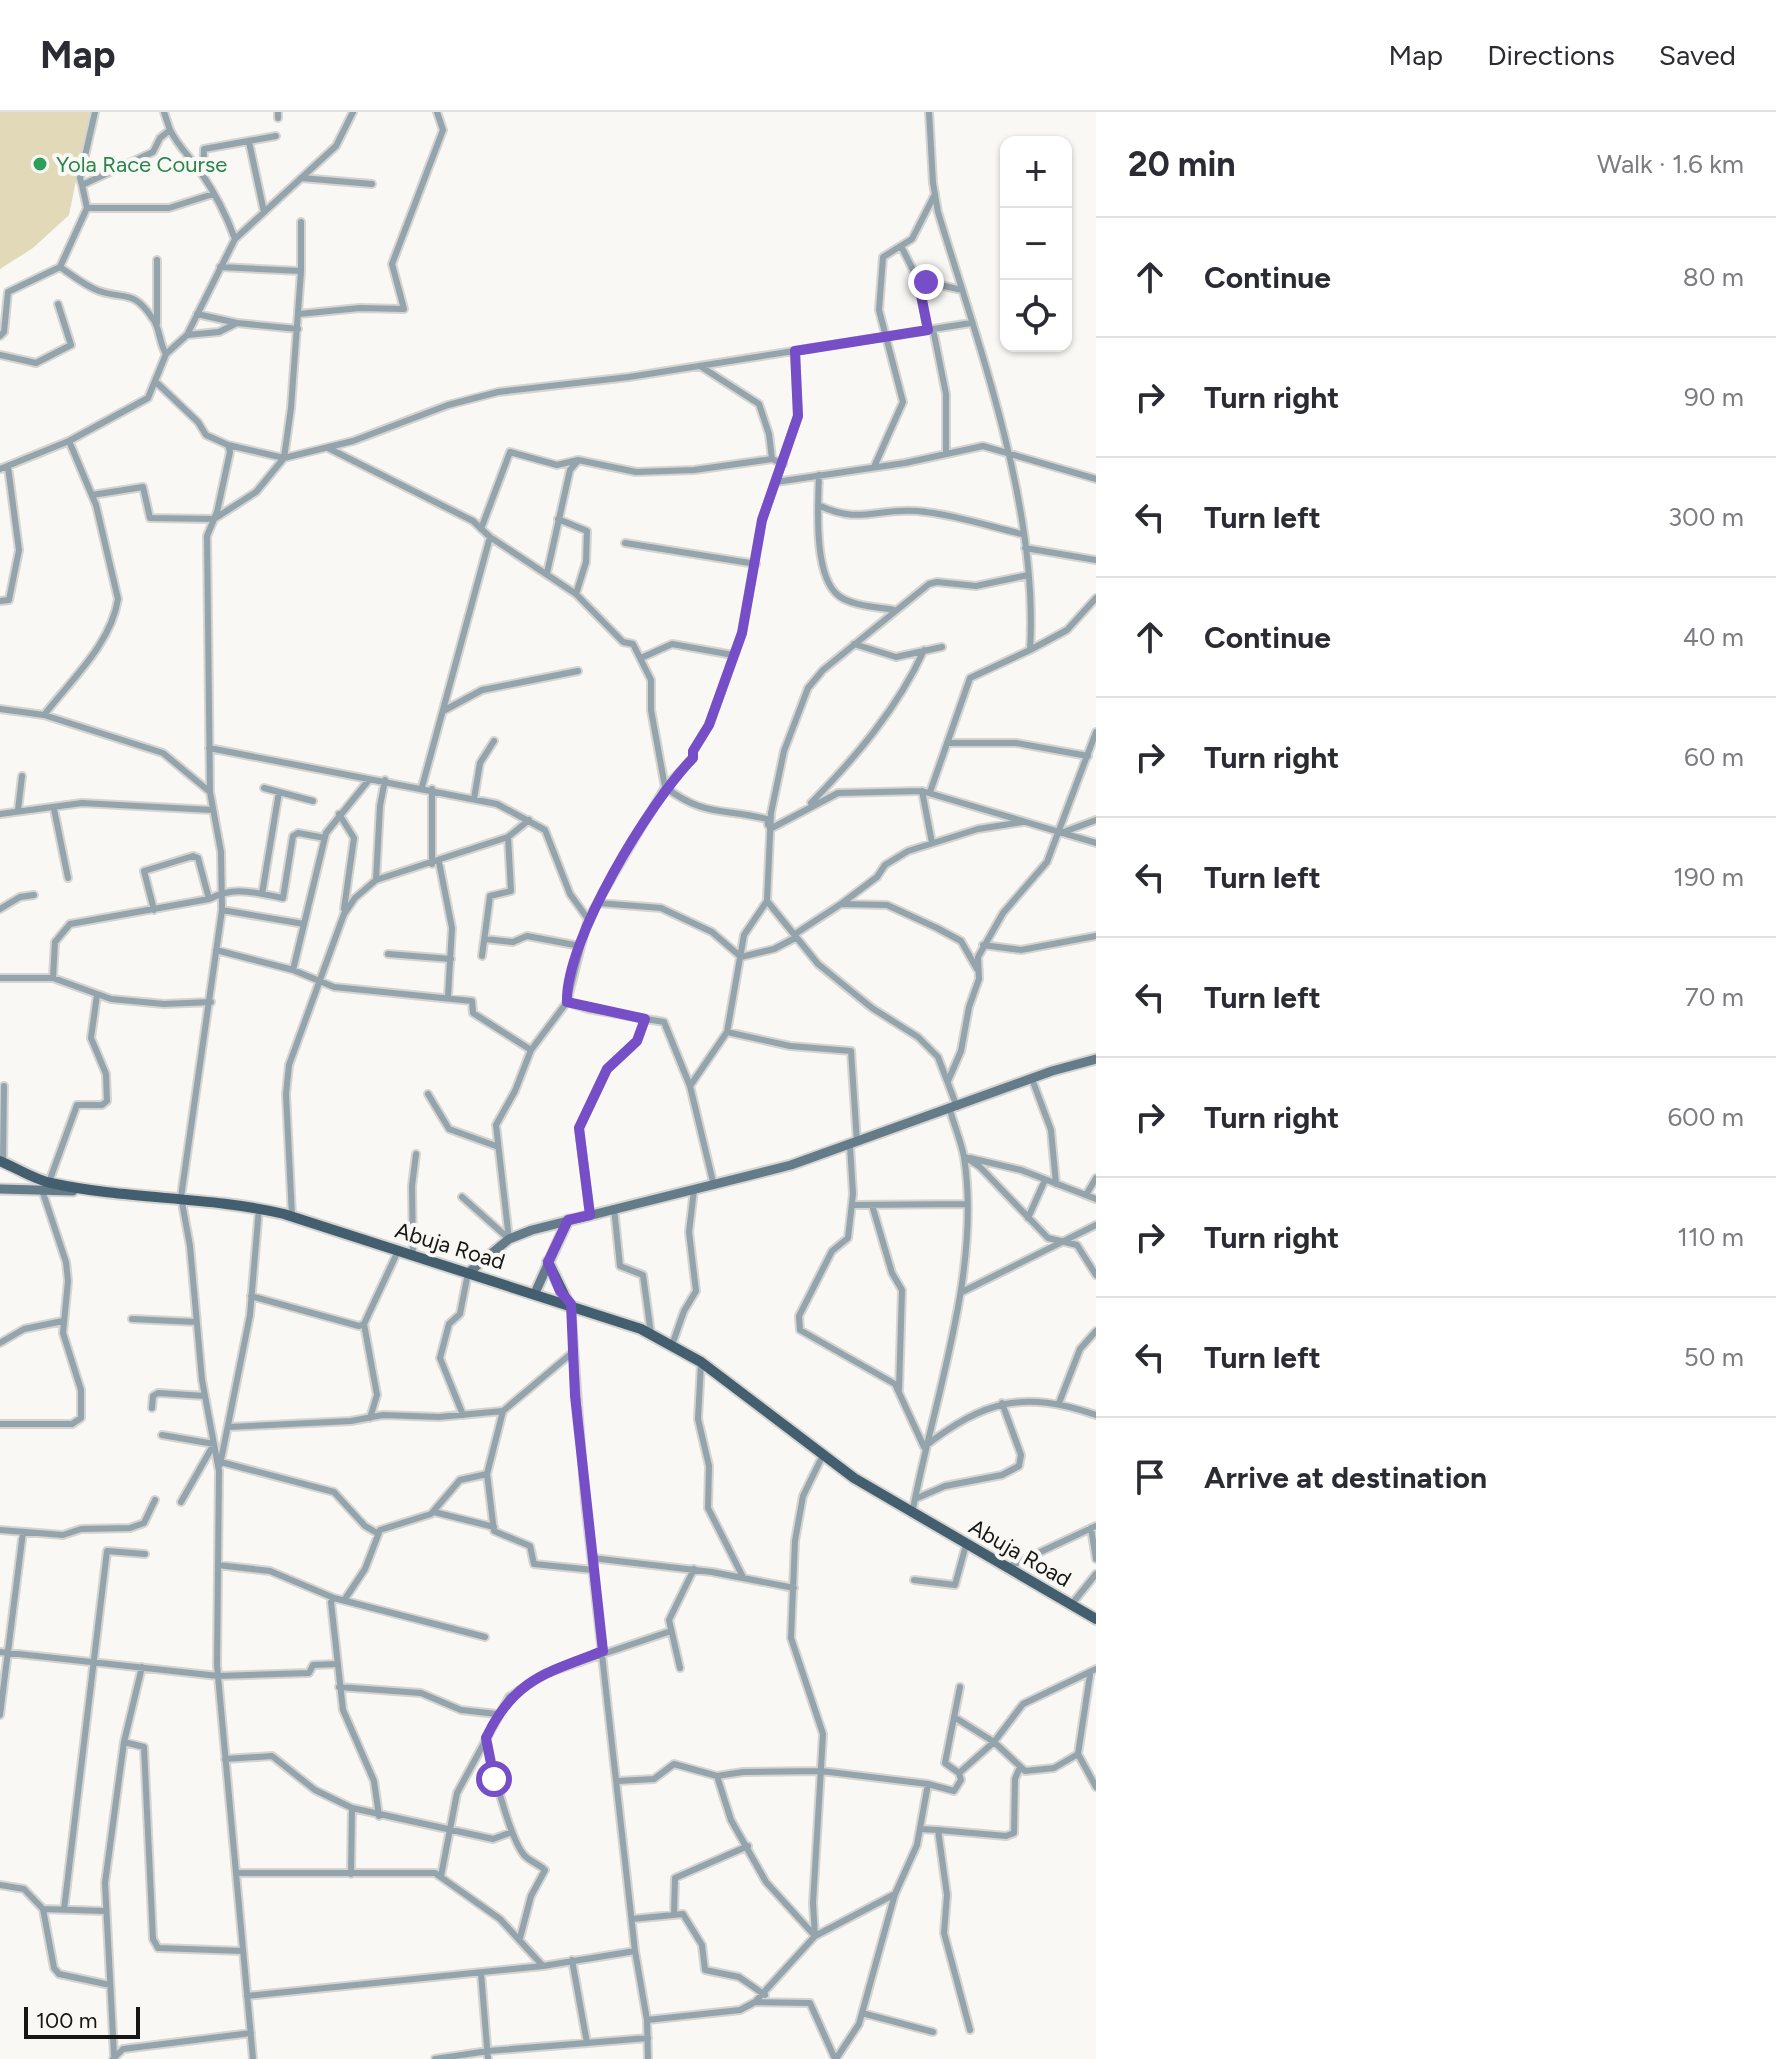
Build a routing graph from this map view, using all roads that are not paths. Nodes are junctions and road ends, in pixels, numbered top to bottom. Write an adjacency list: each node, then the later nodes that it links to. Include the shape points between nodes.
1 (95, 112): 12 (street)
2 (164, 112): 6 (street)
3 (353, 112): 10 (street, via 336,146)
4 (437, 112): 28 (street, via 443,130 392,264 404,309)
5 (929, 112): 14 (street)
6 (170, 130): 9 (street); 12 (street, via 153,152)
7 (276, 136): 8 (street)
8 (249, 142): 9 (street, via 204,149); 16 (street)
9 (203, 176): 13 (street)
10 (301, 178): 11 (street); 16 (street)
11 (372, 184)
12 (82, 185): 15 (street)
13 (213, 194): 15 (street, via 169,208); 18 (street)
14 (935, 194): 19 (street, via 915,234); 25 (street)
15 (87, 208): 21 (street)
16 (264, 212): 18 (street)
17 (301, 222): 23 (street)
18 (235, 239): 22 (street)
19 (901, 246): 24 (street); 36 (street, via 883,257 879,310)
20 (157, 260): 29 (street)
21 (60, 267): 29 (street, via 94,289 127,294); 35 (street, via 8,292)
22 (220, 267): 23 (street); 27 (street)
23 (301, 271): 28 (street)
24 (918, 280): 25 (street); 33 (street)
25 (962, 290): 31 (street)
26 (58, 304): 39 (street, via 71,345 36,363)
27 (197, 314): 30 (street); 34 (street)
28 (299, 314): 32 (street)
29 (157, 323): 38 (street)
30 (237, 323): 32 (street); 34 (street, via 219,332)
31 (971, 323): 33 (street); 46 (street)
32 (298, 329): 47 (street)
33 (930, 330): 36 (street); 45 (street, via 946,394)
34 (187, 335): 38 (street)
35 (0, 336)
36 (888, 337): 37 (street); 51 (street, via 902,409)
37 (795, 351): 40 (street); 50 (street, via 798,416)
38 (166, 354): 41 (street)
39 (0, 355)
40 (700, 366): 44 (street, via 498,392); 48 (street, via 759,404)
41 (156, 382): 42 (street, via 148,398); 43 (street, via 206,435)
42 (69, 441): 52 (street); 56 (street)
43 (228, 445): 47 (street); 58 (street)
44 (328, 448): 47 (street); 60 (street, via 447,506)
45 (946, 452): 46 (street, via 983,446); 51 (street)
46 (1008, 453): 54 (street); 61 (street)
47 (284, 458): 58 (street, via 256,492)
48 (772, 459): 49 (street, via 645,472); 50 (street)
49 (578, 460): 59 (street, via 570,470); 60 (street, via 557,465 510,452)
50 (783, 464): 55 (street)
51 (874, 467): 53 (street)
52 (4, 468): 71 (street, via 19,550 9,600)
53 (819, 475): 55 (street); 57 (street)
54 (1096, 479)
55 (776, 482): 66 (street, via 762,520)
56 (92, 495): 58 (street, via 143,487 150,518); 82 (street, via 114,575 116,611 96,651)
57 (818, 505): 61 (street, via 841,515 939,514); 72 (street, via 828,584 841,598)
58 (214, 519): 86 (street, via 207,536)
59 (558, 519): 67 (street); 69 (street, via 587,531 586,562)
60 (481, 529): 62 (street)
61 (1022, 534): 64 (street)
62 (490, 537): 67 (street); 81 (street)
63 (625, 543): 66 (street)
64 (1025, 548): 65 (street); 68 (street)
65 (1096, 560)
66 (756, 564): 77 (street)
67 (547, 573): 69 (street)
68 (1028, 575): 72 (street, via 976,586 937,582); 76 (street, via 1033,608)
69 (576, 594): 78 (street, via 623,642 633,644)
70 (1096, 598): 76 (street, via 1067,630)
71 (0, 601)
72 (894, 610): 73 (street)
73 (854, 644): 75 (street, via 884,656); 109 (street, via 808,688 784,751)
74 (942, 647): 75 (street)
75 (924, 650): 100 (street, via 872,734)
76 (1030, 650): 85 (street, via 970,678)
77 (733, 655): 78 (street, via 672,644); 92 (street, via 693,758)
78 (641, 658): 92 (street, via 651,680)
79 (578, 671): 81 (street, via 482,690)
80 (0, 709): 82 (street)
81 (445, 710): 91 (street)
82 (44, 715): 96 (street, via 163,753)
83 (1096, 732): 87 (street)
84 (494, 741): 98 (street, via 480,763)
85 (947, 743): 87 (street, via 1016,743); 95 (street)
86 (209, 748): 90 (street); 96 (street)
87 (1088, 756): 110 (street)
88 (22, 776): 102 (street)
89 (385, 780): 90 (street); 91 (street); 117 (street)
90 (368, 781): 105 (street)
91 (422, 787): 94 (street)
92 (665, 787): 109 (street, via 687,805 767,819); 123 (street)
93 (264, 788): 97 (street)
94 (432, 789): 98 (street); 115 (street)
95 (926, 791): 100 (street, via 838,793); 108 (street); 113 (street)
96 (210, 792): 103 (street)
97 (279, 792): 99 (street); 119 (street)
98 (474, 799): 106 (street)
99 (313, 801)
100 (809, 806): 109 (street)
101 (54, 809): 102 (street); 103 (street, via 91,803); 116 (street)
102 (18, 810): 104 (street)
103 (212, 810): 118 (street)
104 (0, 814)
105 (339, 814): 112 (street); 128 (street, via 354,838)
106 (529, 820): 111 (street); 129 (street, via 545,830 570,894)
107 (1096, 820): 110 (street)
108 (1029, 822): 110 (street); 113 (street)
109 (769, 829): 122 (street)
110 (1061, 833): 114 (street); 134 (street, via 1047,862)
111 (508, 837): 115 (street); 133 (street, via 511,891 490,896)
112 (325, 838): 119 (street, via 295,834 284,895); 130 (street)
113 (932, 843): 124 (street, via 885,865)
114 (1096, 843)
115 (435, 863): 117 (street); 140 (street, via 452,928)
116 (68, 878)
117 (376, 880): 128 (street)
118 (223, 891): 119 (street); 121 (street); 127 (street)
119 (262, 894)
120 (34, 895): 125 (street)
121 (209, 899): 126 (street); 126 (street, via 193,856 144,871)
122 (767, 901): 131 (street); 139 (street, via 749,925)
123 (598, 903): 129 (street); 139 (street, via 661,908 712,932)
124 (841, 904): 131 (street); 142 (street, via 887,905 937,928 961,941)
125 (0, 909)
126 (154, 910): 144 (street, via 70,924 55,942)
127 (222, 910): 130 (street); 136 (street)
128 (344, 914): 145 (street)
129 (588, 919): 135 (street)
130 (304, 924): 141 (street)
131 (795, 936): 139 (street, via 774,949); 155 (street, via 818,964 918,1037 938,1057)
132 (1096, 936): 134 (street, via 1021,950)
133 (485, 939): 135 (street, via 513,942 527,936); 138 (street)
134 (983, 945): 142 (street)
135 (580, 946): 149 (street)
136 (216, 950): 141 (street); 148 (street)
137 (388, 954): 140 (street)
138 (482, 956)
139 (741, 957): 151 (street)
140 (451, 959): 147 (street)
141 (293, 970): 145 (street)
142 (979, 972): 155 (street, via 961,1051)
143 (0, 978): 144 (street)
144 (53, 978): 146 (street)
145 (318, 979): 147 (street, via 334,987); 182 (street, via 287,1075)
146 (97, 995): 148 (street, via 164,1004); 168 (street, via 91,1038 106,1074 107,1101 77,1105)
147 (448, 996): 152 (street, via 472,1001 473,1013)
148 (211, 1002): 173 (street)
149 (567, 1002): 150 (street); 152 (street)
150 (645, 1019): 157 (street, via 664,1022); 181 (street, via 637,1041 607,1069 579,1128)
151 (727, 1032): 157 (street); 160 (street, via 790,1046 851,1051)
152 (531, 1050): 161 (street, via 494,1129)
153 (1096, 1059): 154 (street)
154 (1032, 1079): 159 (street); 167 (street, via 1051,1130)
155 (948, 1081): 159 (street)
156 (4, 1086): 164 (street)
157 (690, 1086): 169 (street)
158 (428, 1094): 161 (street, via 449,1129)
159 (953, 1108): 160 (street); 163 (street)
160 (854, 1144): 169 (street); 177 (street)
161 (496, 1146): 186 (street)
162 (416, 1154): 189 (street)
163 (964, 1156): 166 (street); 176 (street); 183 (street)
164 (2, 1162): 168 (main road, Abuja Road)
165 (1096, 1178): 172 (street)
166 (1045, 1180): 167 (street); 183 (street)
167 (1056, 1184): 172 (street)
168 (46, 1186): 170 (street); 173 (main road, Abuja Road); 198 (street, via 66,1262)
169 (714, 1186): 171 (street)
170 (0, 1189)
171 (694, 1190): 180 (street); 204 (street, via 689,1232 696,1291)
172 (1086, 1195): 175 (street)
173 (181, 1197): 179 (main road, Abuja Road); 199 (street)
174 (462, 1197): 186 (street)
175 (1096, 1199)
176 (966, 1204): 178 (street); 193 (street)
177 (852, 1205): 178 (street); 207 (street, via 848,1238 832,1251 798,1325)
178 (872, 1205): 207 (street, via 902,1290)
179 (259, 1208): 182 (main road, Abuja Road); 195 (street)
180 (614, 1208): 181 (street); 202 (street, via 620,1266 643,1275)
181 (590, 1215): 184 (street)
182 (292, 1216): 188 (main road, Abuja Road)
183 (1028, 1218): 187 (street, via 1048,1238)
184 (568, 1220): 186 (street); 190 (street)
185 (1096, 1225): 187 (street)
186 (509, 1239): 191 (street)
187 (1063, 1241): 192 (street, via 1077,1245); 193 (street)
188 (398, 1251): 189 (main road, Abuja Road); 200 (street)
189 (413, 1256): 191 (main road, Abuja Road)
190 (548, 1262): 194 (street); 196 (main road)
191 (468, 1273): 194 (main road, Abuja Road); 213 (street, via 460,1314 449,1324 440,1358)
192 (1096, 1275)
193 (962, 1292): 220 (street)
194 (535, 1293): 196 (main road, Abuja Road)
195 (251, 1296): 200 (street, via 355,1327); 217 (street)
196 (570, 1304): 202 (main road, Abuja Road); 205 (street)
197 (132, 1319): 199 (street)
198 (63, 1321): 203 (street, via 24,1329); 216 (street, via 81,1390 81,1418 72,1424)
199 (196, 1322): 208 (street)
200 (364, 1324): 215 (street, via 377,1395)
201 (1096, 1331): 210 (street, via 1080,1349)
202 (651, 1334): 204 (main road, Abuja Road)
203 (0, 1343)
204 (672, 1345): 206 (main road, Abuja Road)
205 (573, 1351): 212 (street); 237 (street)
206 (701, 1362): 221 (main road, Abuja Road); 244 (street, via 698,1419 709,1466 708,1508)
207 (899, 1390): 220 (street)
208 (205, 1396): 211 (street, via 158,1393); 219 (street)
209 (1002, 1403): 210 (street); 220 (street, via 958,1421); 225 (street, via 1021,1455 1019,1466)
210 (1059, 1403): 214 (street)
211 (152, 1408)
212 (503, 1411): 213 (street); 224 (street)
213 (463, 1415): 215 (street)
214 (1096, 1415)
215 (370, 1418): 217 (street)
216 (0, 1424)
217 (228, 1427): 222 (street)
218 (162, 1435): 219 (street)
219 (214, 1444): 223 (street); 227 (street)
220 (924, 1447): 225 (street)
221 (823, 1455): 229 (main road, Abuja Road); 246 (street, via 803,1496)
222 (221, 1462): 223 (street); 234 (street, via 334,1492)
223 (219, 1471): 239 (street)
224 (487, 1474): 228 (street, via 460,1480); 230 (street)
225 (915, 1499): 229 (street)
226 (155, 1500): 233 (street, via 144,1523 130,1528 81,1529 63,1535)
227 (181, 1502)
228 (434, 1512): 230 (street); 234 (street)
229 (912, 1514): 235 (main road, Abuja Road)
230 (494, 1527): 242 (street, via 497,1534 533,1548 534,1564)
231 (1093, 1527): 238 (street); 240 (street)
232 (0, 1530): 233 (street)
233 (23, 1532): 254 (street)
234 (377, 1533): 248 (street, via 365,1569)
235 (966, 1545): 240 (main road, Abuja Road); 245 (street, via 955,1585)
236 (145, 1554): 255 (street, via 107,1551)
237 (592, 1558): 241 (street); 242 (street)
238 (1096, 1559)
239 (218, 1565): 247 (street, via 270,1571); 261 (street)
240 (1006, 1568): 249 (main road, Abuja Road)
241 (694, 1569): 244 (street); 251 (street, via 669,1620)
242 (593, 1570): 253 (street)
243 (1096, 1574): 249 (street)
244 (743, 1577): 246 (street)
245 (914, 1580)
246 (794, 1588): 273 (street, via 791,1638 822,1728)
247 (334, 1598): 248 (street); 256 (street)
248 (345, 1599): 252 (street)
249 (1071, 1605): 250 (main road, Abuja Road)
250 (1096, 1619)
251 (671, 1631): 253 (street); 258 (street)
252 (485, 1637)
253 (603, 1651): 264 (street, via 544,1674 509,1697); 276 (street)
254 (4, 1652): 255 (street); 265 (street)
255 (92, 1661): 257 (street); 292 (street)
256 (337, 1664): 261 (street, via 313,1665 309,1673); 262 (street)
257 (142, 1667): 261 (street); 268 (street)
258 (680, 1668)
259 (1096, 1669): 260 (street)
260 (1090, 1675): 269 (street, via 1023,1704); 270 (street)
261 (218, 1676): 271 (street)
262 (339, 1687): 264 (street, via 421,1693 461,1710); 280 (street, via 349,1727 374,1781)
263 (960, 1687): 266 (street)
264 (497, 1714): 267 (street)
265 (0, 1715)
266 (954, 1717): 269 (street); 274 (street, via 945,1763)
267 (486, 1738): 281 (street, via 457,1793); 284 (street)
268 (124, 1742): 293 (street); 298 (street, via 144,1747 153,1939 158,1948)
269 (994, 1742): 272 (street); 274 (street)
270 (1078, 1754): 272 (street, via 1054,1768); 278 (street)
271 (225, 1759): 279 (street, via 272,1756 315,1790); 286 (street)
272 (1020, 1767): 283 (street, via 1014,1833)
273 (821, 1771): 275 (street); 277 (street); 296 (street)
274 (959, 1773): 277 (street, via 954,1791)
275 (717, 1776): 276 (street, via 674,1764 654,1779); 285 (street, via 731,1820)
276 (618, 1781): 295 (street)
277 (928, 1784): 282 (street)
278 (1096, 1787)
279 (352, 1808): 280 (street); 287 (street)
280 (379, 1816): 281 (street)
281 (451, 1829): 284 (street, via 493,1839); 288 (street)
282 (920, 1829): 283 (street); 290 (street)
283 (938, 1830): 309 (street, via 947,1895 944,1933)
284 (512, 1832): 297 (street, via 524,1855 545,1870 531,1896)
285 (748, 1846): 294 (street, via 675,1878); 296 (street, via 766,1882)
286 (236, 1873): 287 (street); 298 (street)
287 (351, 1874): 288 (street)
288 (441, 1876): 297 (street)
289 (0, 1885): 291 (street, via 24,1889)
290 (895, 1894): 296 (street); 307 (street)
291 (43, 1909): 292 (street); 303 (street, via 59,1974)
292 (64, 1910): 293 (street)
293 (105, 1911): 303 (street)
294 (674, 1914): 295 (street); 304 (street, via 689,1919 702,1945 705,1970 739,1977)
295 (632, 1919): 299 (street)
296 (815, 1936): 304 (street)
297 (520, 1938): 301 (street)
298 (243, 1951): 305 (street)
299 (635, 1951): 300 (street); 308 (street)
300 (572, 1960): 301 (street); 313 (street)
301 (543, 1966): 302 (street)
302 (481, 1973): 305 (street); 314 (street)
303 (110, 1985): 315 (street)
304 (765, 1995): 306 (street)
305 (247, 1996): 311 (street)
306 (755, 2002): 308 (street, via 740,2010); 319 (street, via 810,2003)
307 (862, 2013): 310 (street); 319 (street)
308 (647, 2020): 312 (street)
309 (970, 2030)
310 (933, 2032)
311 (251, 2033): 315 (street, via 123,2049); 316 (street)
312 (648, 2038): 313 (street); 318 (street)
313 (587, 2043): 314 (street)
314 (488, 2055): 317 (street)
315 (113, 2057)
316 (253, 2059)
317 (435, 2059)
318 (648, 2059)
319 (835, 2059)

